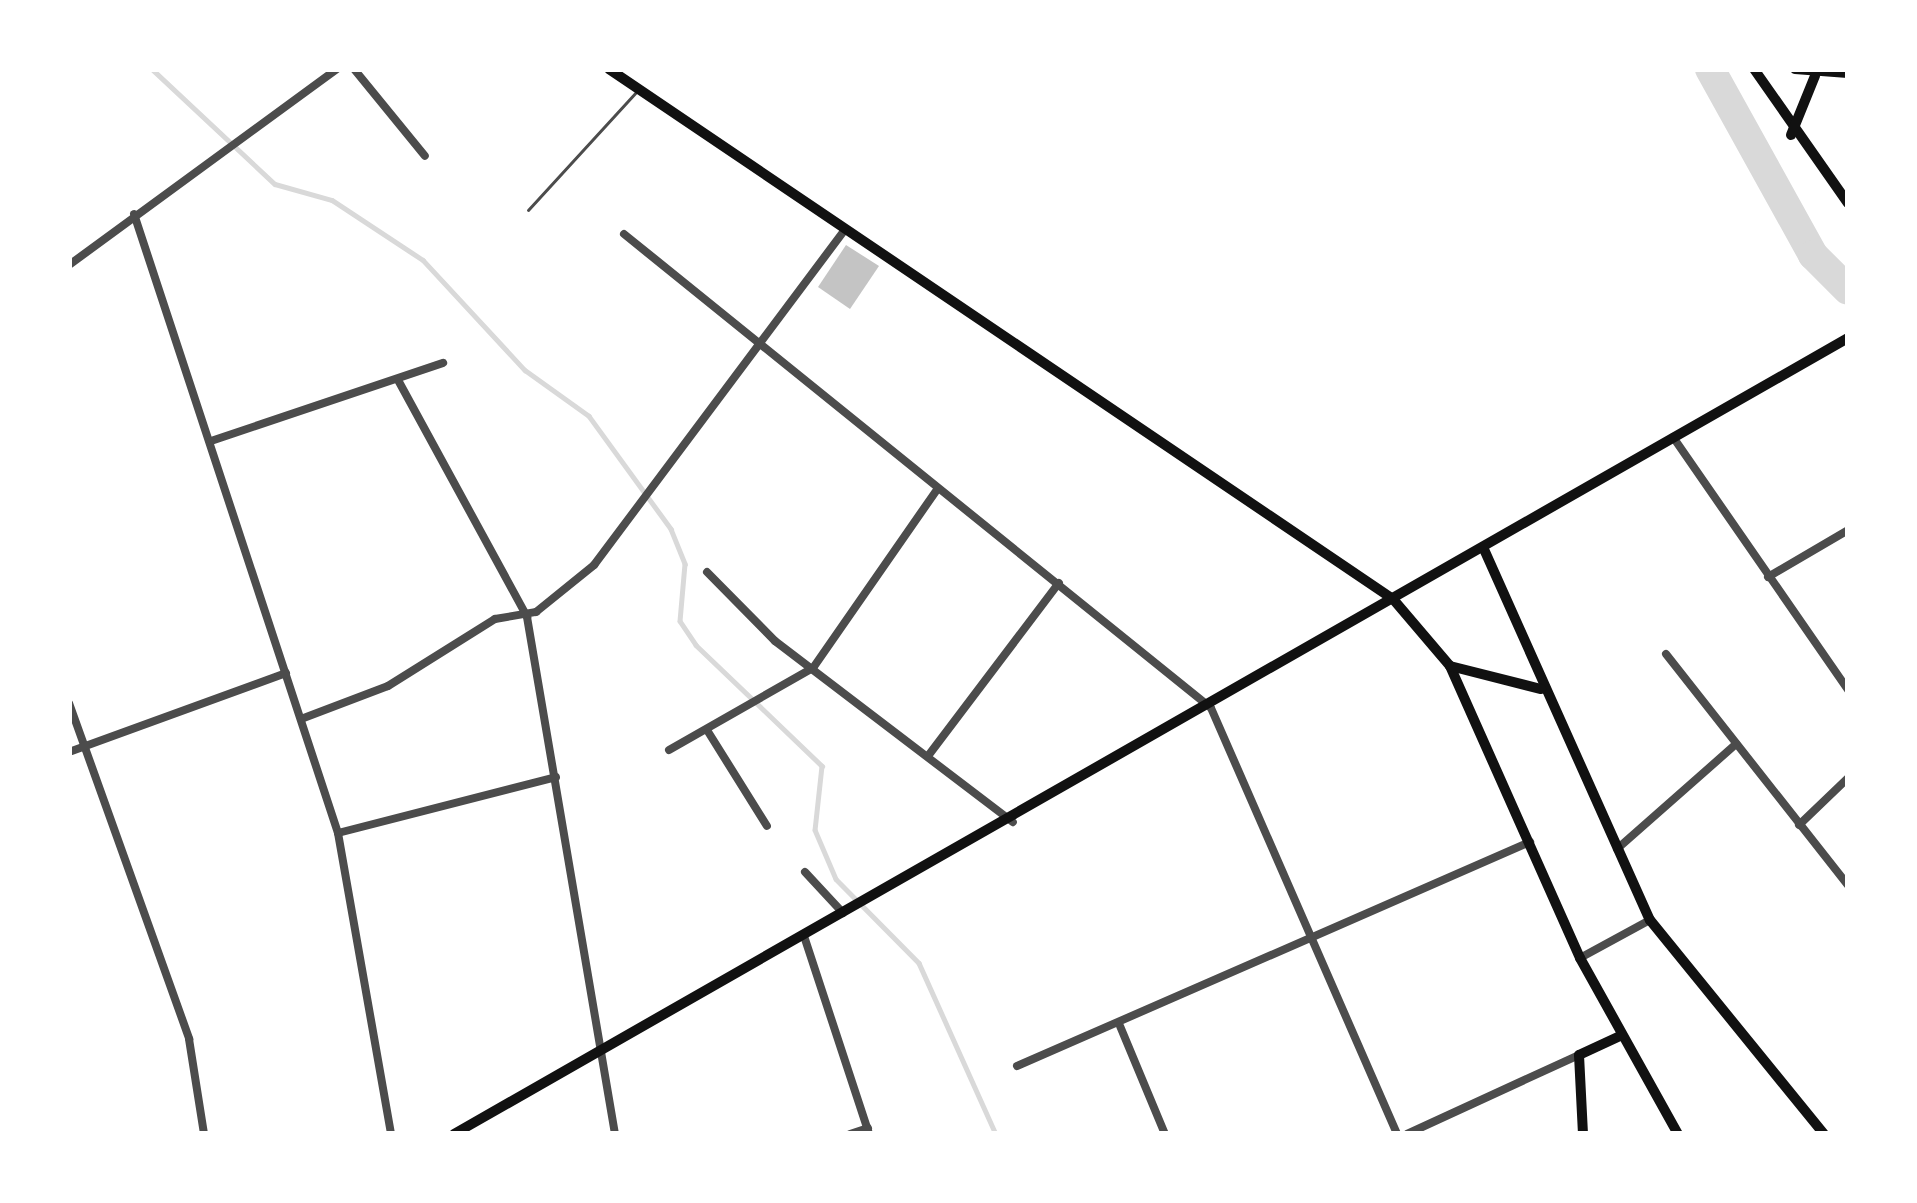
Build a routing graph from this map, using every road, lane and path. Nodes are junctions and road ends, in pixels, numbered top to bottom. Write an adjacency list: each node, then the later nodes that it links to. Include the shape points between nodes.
1 (337, 69): 13 (street)
2 (354, 69): 10 (street)
3 (609, 69): 8 (main road)
4 (1754, 69): 9 (main road)
5 (1795, 69): 7 (main road)
6 (1848, 74): 7 (main road)
7 (1816, 76): 9 (main road)
8 (639, 90): 12 (lane); 14 (main road)
9 (1791, 135): 11 (main road)
10 (425, 156)
11 (1848, 203)
12 (528, 210)
13 (134, 214): 16 (street); 22 (street)
14 (844, 231): 18 (street); 29 (main road)
15 (624, 233): 18 (street)
16 (69, 265)
17 (1844, 340): 21 (main road)
18 (758, 352): 23 (street); 30 (street, via 622,536)
19 (442, 363): 20 (street)
20 (398, 380): 22 (street); 30 (street)
21 (1673, 437): 25 (main road); 27 (street)
22 (212, 441): 34 (street)
23 (938, 488): 28 (street); 33 (street)
24 (1848, 530): 27 (street)
25 (1483, 548): 29 (main road); 35 (main road)
26 (707, 572): 33 (street)
27 (1768, 577): 36 (street)
28 (1059, 583): 38 (street); 45 (street)
29 (1394, 599): 32 (main road); 38 (main road)
30 (526, 617): 39 (street, via 495,619 388,686); 46 (street)
31 (1666, 654): 41 (street)
32 (1450, 666): 35 (main road); 52 (main road)
33 (814, 668): 40 (street); 45 (street)
34 (286, 673): 39 (street); 42 (street)
35 (1541, 689): 53 (main road)
36 (1848, 690)
37 (69, 703): 42 (street)
38 (1211, 708): 48 (main road); 59 (street)
39 (301, 719): 51 (street)
40 (707, 730): 43 (street); 50 (street)
41 (1737, 743): 49 (street); 53 (street)
42 (83, 746): 44 (street); 67 (street, via 189,1039)
43 (669, 749)
44 (69, 752)
45 (928, 756): 48 (street)
46 (556, 777): 51 (street); 63 (street)
47 (1848, 778): 49 (street)
48 (1013, 822): 56 (main road)
49 (1799, 825): 55 (street)
50 (767, 826)
51 (338, 833): 68 (street)
52 (1530, 842): 59 (street); 60 (main road)
53 (1616, 850): 57 (main road)
54 (805, 872): 56 (street)
55 (1848, 885)
56 (844, 914): 58 (main road)
57 (1650, 920): 60 (street); 77 (main road)
58 (804, 936): 63 (main road); 66 (street)
59 (1314, 942): 61 (street); 73 (street)
60 (1580, 958): 62 (main road)
61 (1120, 1026): 65 (street); 72 (street)
62 (1622, 1036): 64 (main road); 76 (main road)
63 (599, 1047): 69 (main road); 70 (street)
64 (1579, 1055): 74 (street); 75 (main road)
65 (1017, 1066)
66 (868, 1131): 71 (street)
67 (204, 1134)
68 (391, 1134)
69 (454, 1134)
70 (615, 1134)
71 (850, 1134)
72 (1165, 1134)
73 (1397, 1134)
74 (1407, 1134)
75 (1583, 1134)
76 (1678, 1134)
77 (1824, 1134)

